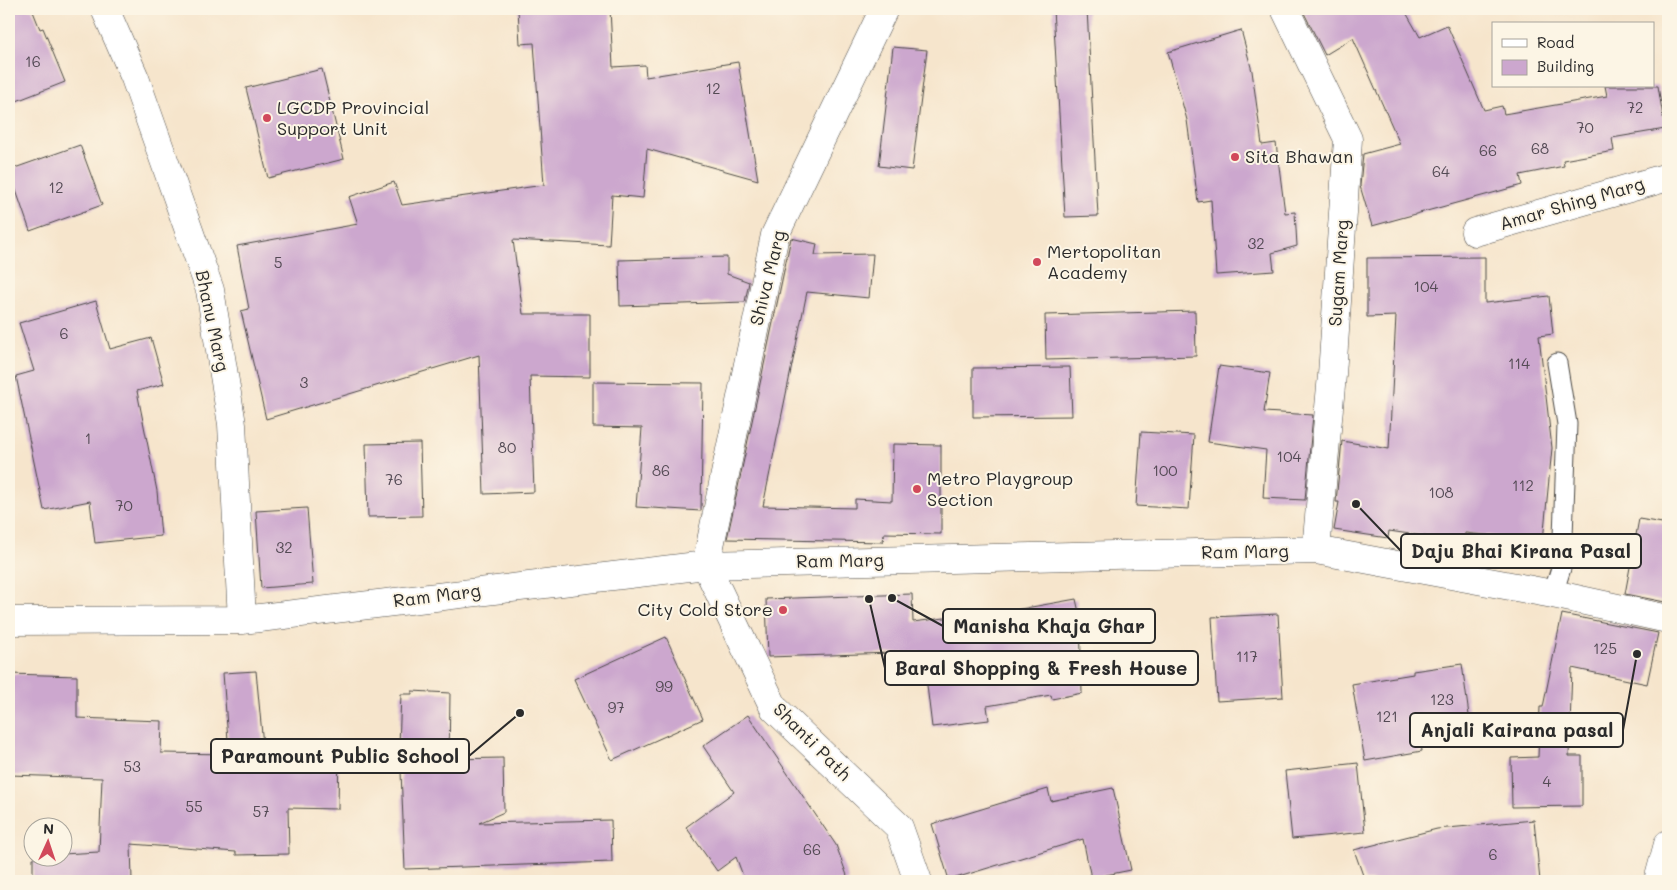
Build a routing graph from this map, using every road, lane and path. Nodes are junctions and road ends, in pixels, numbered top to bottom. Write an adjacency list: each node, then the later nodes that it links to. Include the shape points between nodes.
1 (105, 9): 11 (street, Bhanu Marg, via 136,78 210,290 232,424)
2 (884, 9): 8 (street, Shiva Marg, via 775,235)
3 (1285, 9): 7 (street, Sugam Marg, via 1348,139)
4 (1668, 177): 5 (street, Amar Shing Marg)
5 (1475, 232)
6 (1557, 363): 9 (lane, via 1567,424 1562,565)
7 (1316, 550): 8 (street, Ram Marg); 9 (street, Ram Marg)
8 (706, 565): 11 (street, Ram Marg); 14 (street, Shanti Path, via 774,708 899,827)
9 (1553, 594): 10 (street, Ram Marg)
10 (1668, 619)
11 (242, 620): 12 (street, Ram Marg)
12 (9, 621)
13 (1668, 844): 15 (street)
14 (918, 881)
15 (1658, 881)

